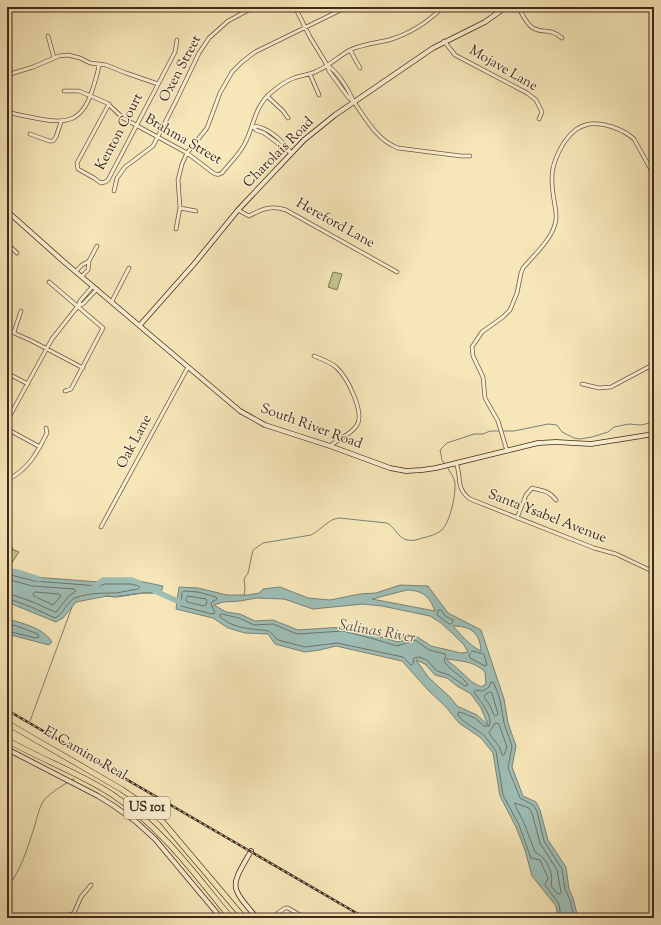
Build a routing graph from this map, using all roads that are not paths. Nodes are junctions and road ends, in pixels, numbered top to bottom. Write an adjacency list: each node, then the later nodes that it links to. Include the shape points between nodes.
1 (254, 7): 33 (street, Oxen Street, via 228,21 209,38)
2 (295, 7): 7 (street)
3 (347, 7): 7 (street)
4 (443, 7): 12 (street, Brahma Street, via 402,36)
5 (506, 7): 11 (street, Charolais Road, via 485,22)
6 (518, 7): 9 (street, via 531,27 555,33)
7 (305, 28): 15 (street); 34 (street, via 255,52 232,72 220,93 208,128)
8 (48, 36): 13 (street)
9 (562, 38)
10 (176, 40): 19 (street, Kenton Court, via 175,52)
11 (444, 41): 24 (street, Charolais Road); 28 (street, Mojave Lane, via 455,55 536,100 542,112)
12 (350, 50): 15 (street, Brahma Street); 16 (street)
13 (54, 58): 14 (street, via 68,55); 18 (street)
14 (99, 64): 19 (street); 22 (street)
15 (328, 65): 17 (street, Brahma Street); 24 (street, via 329,71)
16 (360, 68)
17 (310, 74): 21 (street); 23 (street, Brahma Street, via 281,84)
18 (7, 75)
19 (158, 84): 30 (street, Kenton Court)
20 (64, 91): 22 (street, Brahma Street, via 74,90)
21 (319, 95)
22 (90, 96): 25 (street, Brahma Street); 29 (street, via 81,112)
23 (267, 96): 27 (street); 31 (street, Brahma Street, via 258,108)
24 (354, 102): 35 (street, Charolais Road, via 316,130); 36 (street, via 382,139 392,146)
25 (109, 104): 30 (street, Brahma Street, via 123,118); 30 (street, Kenton Court, via 77,163 78,169 100,182 106,182)
26 (7, 112): 29 (street)
27 (288, 118)
28 (539, 120)
29 (60, 122): 32 (street, via 53,141)
30 (136, 125): 33 (street, Brahma Street)
31 (252, 126): 34 (street, Brahma Street, via 243,147 222,173 216,175); 35 (street, via 267,131)
32 (30, 134)
33 (158, 137): 34 (street, Brahma Street); 38 (street, Oxen Street, via 151,148 125,167 117,178)
34 (187, 153): 39 (street, via 179,175)
35 (291, 153): 40 (street, Charolais Road)
36 (470, 156)
37 (654, 175): 75 (street, via 629,134 602,124 582,126 573,131 555,160 552,178 557,216 555,224 523,268 510,310 482,332 472,347 473,356 483,377 485,398 498,421)
38 (114, 191)
39 (180, 208): 42 (street); 43 (street)
40 (238, 210): 50 (street, Hereford Lane, via 249,216 261,209 286,210); 57 (street, Charolais Road)
41 (7, 211): 49 (street, South River Road)
42 (196, 211)
43 (176, 229)
44 (7, 244): 46 (street)
45 (97, 246): 47 (street)
46 (17, 253)
47 (89, 261): 49 (street); 51 (street, via 88,270)
48 (129, 268): 54 (street)
49 (76, 271): 51 (street, South River Road)
50 (397, 272)
51 (82, 276): 53 (street, South River Road)
52 (49, 282): 55 (street)
53 (95, 287): 54 (street, South River Road); 55 (street)
54 (112, 301): 57 (street, South River Road)
55 (78, 306): 60 (street, via 57,331); 64 (street, via 103,328)
56 (21, 311): 59 (street)
57 (140, 325): 63 (street, South River Road)
58 (7, 330): 59 (street)
59 (14, 332): 60 (street)
60 (47, 348): 64 (street); 66 (street)
61 (314, 356): 73 (street, via 333,365 342,374 359,411 359,421 352,430)
62 (654, 364): 67 (street, via 611,387 599,388)
63 (188, 367): 73 (street, South River Road, via 249,417 265,425); 80 (street, Oak Lane)
64 (83, 368): 68 (street, via 71,389)
65 (7, 373): 66 (street)
66 (28, 384): 69 (street)
67 (582, 384)
68 (65, 392)
69 (7, 421)
70 (46, 428): 74 (street, via 47,433)
71 (7, 429): 74 (street)
72 (654, 434): 75 (street, South River Road, via 591,444 548,442)
73 (330, 446): 76 (street, South River Road, via 400,470 422,470)
74 (40, 447): 77 (street, via 25,468)
75 (507, 450): 76 (street, South River Road)
76 (456, 462): 79 (street, Santa Ysabel Avenue, via 460,488 466,496)
77 (7, 480)
78 (556, 500): 79 (street, via 546,491 532,488 526,495)
79 (517, 518): 83 (street, Santa Ysabel Avenue, via 616,554)
80 (101, 527)
81 (7, 547): 82 (street)
82 (11, 549)
83 (654, 572)
84 (7, 723): 92 (highway, El Camino Real / US 101, via 140,802 162,821)
85 (7, 740): 91 (highway, El Camino Real / US 101, via 95,784 136,812 165,839)
86 (7, 749): 90 (street, via 71,781 135,821 155,839)
87 (251, 851): 93 (street, via 236,878 235,886 239,897)
88 (91, 885): 89 (street, via 81,897 74,913)
89 (63, 918)
90 (221, 918)
91 (231, 918)
92 (244, 918)
93 (257, 918)
94 (271, 918): 95 (street, via 285,908)
95 (304, 918)

